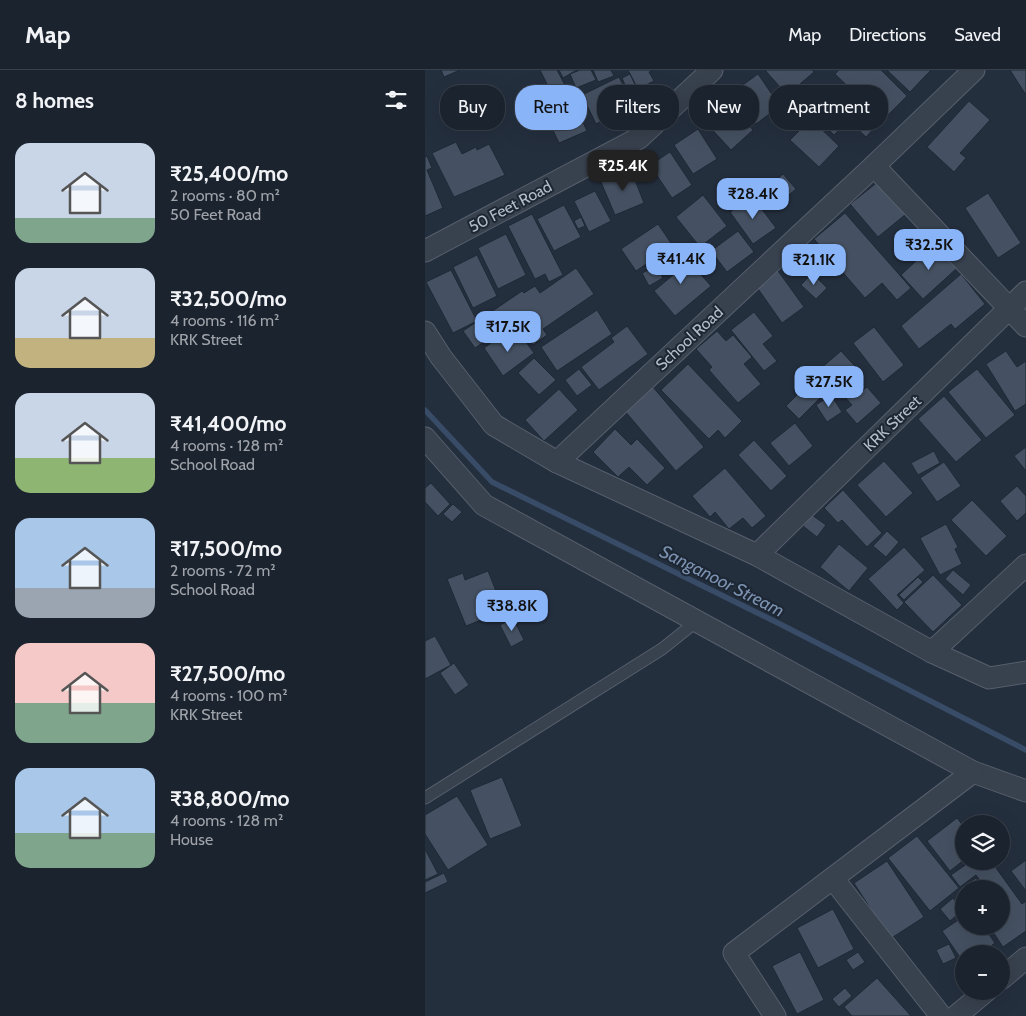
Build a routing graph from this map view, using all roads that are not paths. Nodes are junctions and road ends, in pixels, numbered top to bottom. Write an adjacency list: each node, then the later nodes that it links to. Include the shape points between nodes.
1 (712, 70): 4 (street, 50 Feet Road, via 639,138)
2 (974, 70): 3 (street, School Road)
3 (874, 166): 6 (street); 10 (street, School Road)
4 (425, 251)
5 (1026, 292): 6 (street, KRK Street)
6 (1010, 308): 7 (street); 11 (street, KRK Street)
7 (1026, 326)
8 (425, 332): 10 (street, via 494,425)
9 (425, 438): 13 (street, via 484,506)
10 (557, 462): 11 (street)
11 (757, 555): 14 (street)
12 (1026, 565): 14 (street)
13 (697, 621): 16 (street); 18 (lane, via 662,649)
14 (932, 652): 15 (street, via 989,678)
15 (1026, 672)
16 (973, 772): 17 (street); 19 (street)
17 (1026, 791)
18 (425, 798)
19 (834, 880): 23 (street, via 734,954); 24 (street)
20 (1026, 958): 21 (street)
21 (1010, 971)
22 (975, 1000): 25 (street)
23 (775, 1016)
24 (941, 1016)
25 (956, 1016)

